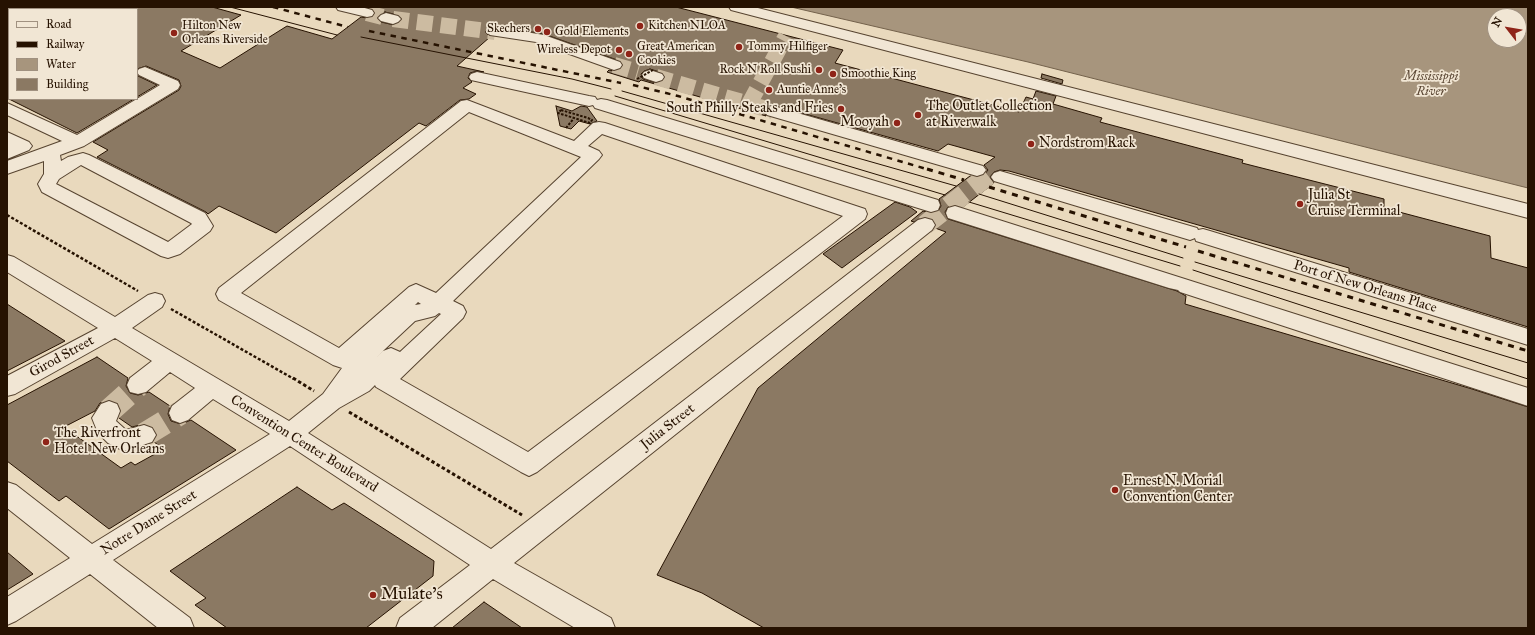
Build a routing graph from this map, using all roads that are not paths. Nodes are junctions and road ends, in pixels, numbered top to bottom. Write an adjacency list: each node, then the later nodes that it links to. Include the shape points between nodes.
1 (343, 7): 3 (street)
2 (736, 7): 19 (street, via 790,29)
3 (367, 13)
4 (495, 32): 5 (street, via 539,38)
5 (614, 65)
6 (145, 72): 11 (street, via 172,85)
7 (477, 77): 37 (street, Julia Street, via 595,103 928,215)
8 (7, 108): 11 (street)
9 (773, 111): 16 (street)
10 (7, 138): 14 (street, via 23,146)
11 (78, 142): 13 (street)
12 (576, 148): 23 (street, via 593,155); 23 (street, via 467,105 226,294 341,359 416,292); 23 (street, via 599,126 858,214 529,465 384,381 456,312)
13 (51, 152): 15 (street); 17 (street)
14 (7, 153)
15 (7, 168)
16 (977, 170)
17 (53, 175): 17 (street, via 48,184 49,188 168,251 203,226 198,218 83,160 74,161)
18 (1000, 178): 25 (street, Port of New Orleans Place, via 1197,235)
19 (1528, 211)
20 (955, 213): 30 (street)
21 (10, 268): 24 (street, Convention Center Boulevard)
22 (155, 301): 24 (street, Girod Street)
23 (433, 306): 33 (street, Notre Dame Street, via 425,325 361,384 331,401)
24 (116, 328): 26 (street, Convention Center Boulevard); 29 (street, Girod Street)
25 (1528, 337)
26 (169, 360): 27 (street); 28 (street, Convention Center Boulevard)
27 (138, 385)
28 (212, 386): 32 (street); 33 (street, Convention Center Boulevard)
29 (7, 387)
30 (1528, 397)
31 (109, 411): 34 (street, via 104,418 106,426 116,436 124,441)
32 (180, 413)
33 (290, 434): 36 (street, Notre Dame Street); 37 (street, Convention Center Boulevard)
34 (144, 435)
35 (7, 492): 36 (street)
36 (92, 559): 38 (street, Notre Dame Street); 39 (street)
37 (492, 564): 40 (street, Julia Street); 41 (street, Convention Center Boulevard)
38 (7, 612)
39 (180, 628)
40 (410, 628)
41 (601, 628)

